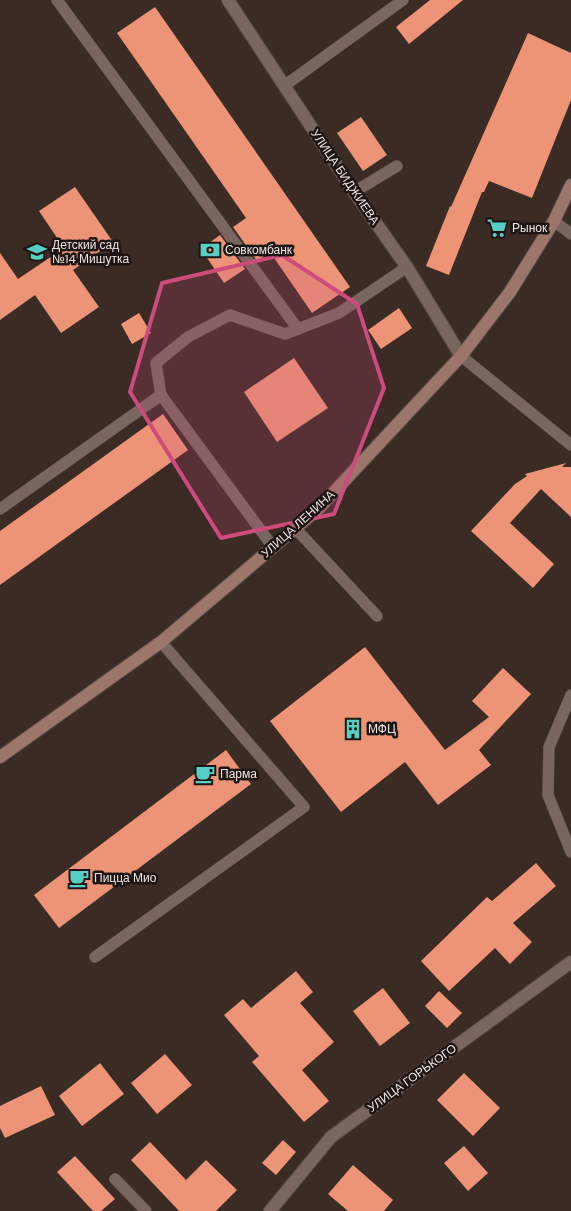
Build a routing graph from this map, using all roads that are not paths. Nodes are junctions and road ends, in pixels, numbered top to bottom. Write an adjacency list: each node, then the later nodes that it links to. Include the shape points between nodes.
1 (57, 0): 11 (lane)
2 (228, 0): 4 (street, УЛИЦА БИДЖИЕВА)
3 (403, 0): 4 (lane)
4 (284, 86): 7 (street, УЛИЦА БИДЖИЕВА)
5 (397, 166): 7 (lane)
6 (571, 185): 8 (main road, УЛИЦА ЛЕНИНА)
7 (354, 192): 10 (street, УЛИЦА БИДЖИЕВА)
8 (554, 221): 9 (lane); 12 (main road, УЛИЦА ЛЕНИНА, via 510,292)
9 (571, 234)
10 (407, 267): 11 (lane, via 339,313); 12 (street, УЛИЦА БИДЖИЕВА)
11 (298, 329): 13 (lane, via 285,334 230,315 188,336 156,362)
12 (461, 356): 14 (lane); 16 (main road, УЛИЦА ЛЕНИНА, via 318,509)
13 (161, 396): 15 (lane); 17 (lane)
14 (571, 445)
15 (0, 509)
16 (295, 528): 17 (main road, УЛИЦА ЛЕНИНА); 18 (lane)
17 (272, 547): 19 (main road, УЛИЦА ЛЕНИНА)
18 (377, 616)
19 (161, 642): 21 (main road, УЛИЦА ЛЕНИНА); 23 (lane, via 304,807)
20 (571, 695): 22 (lane, via 549,748 548,795)
21 (0, 757)
22 (571, 852)
23 (95, 957)
24 (571, 962): 27 (street, УЛИЦА ГОРЬКОГО, via 331,1137)
25 (115, 1179): 26 (lane)
26 (146, 1211)
27 (270, 1211)

